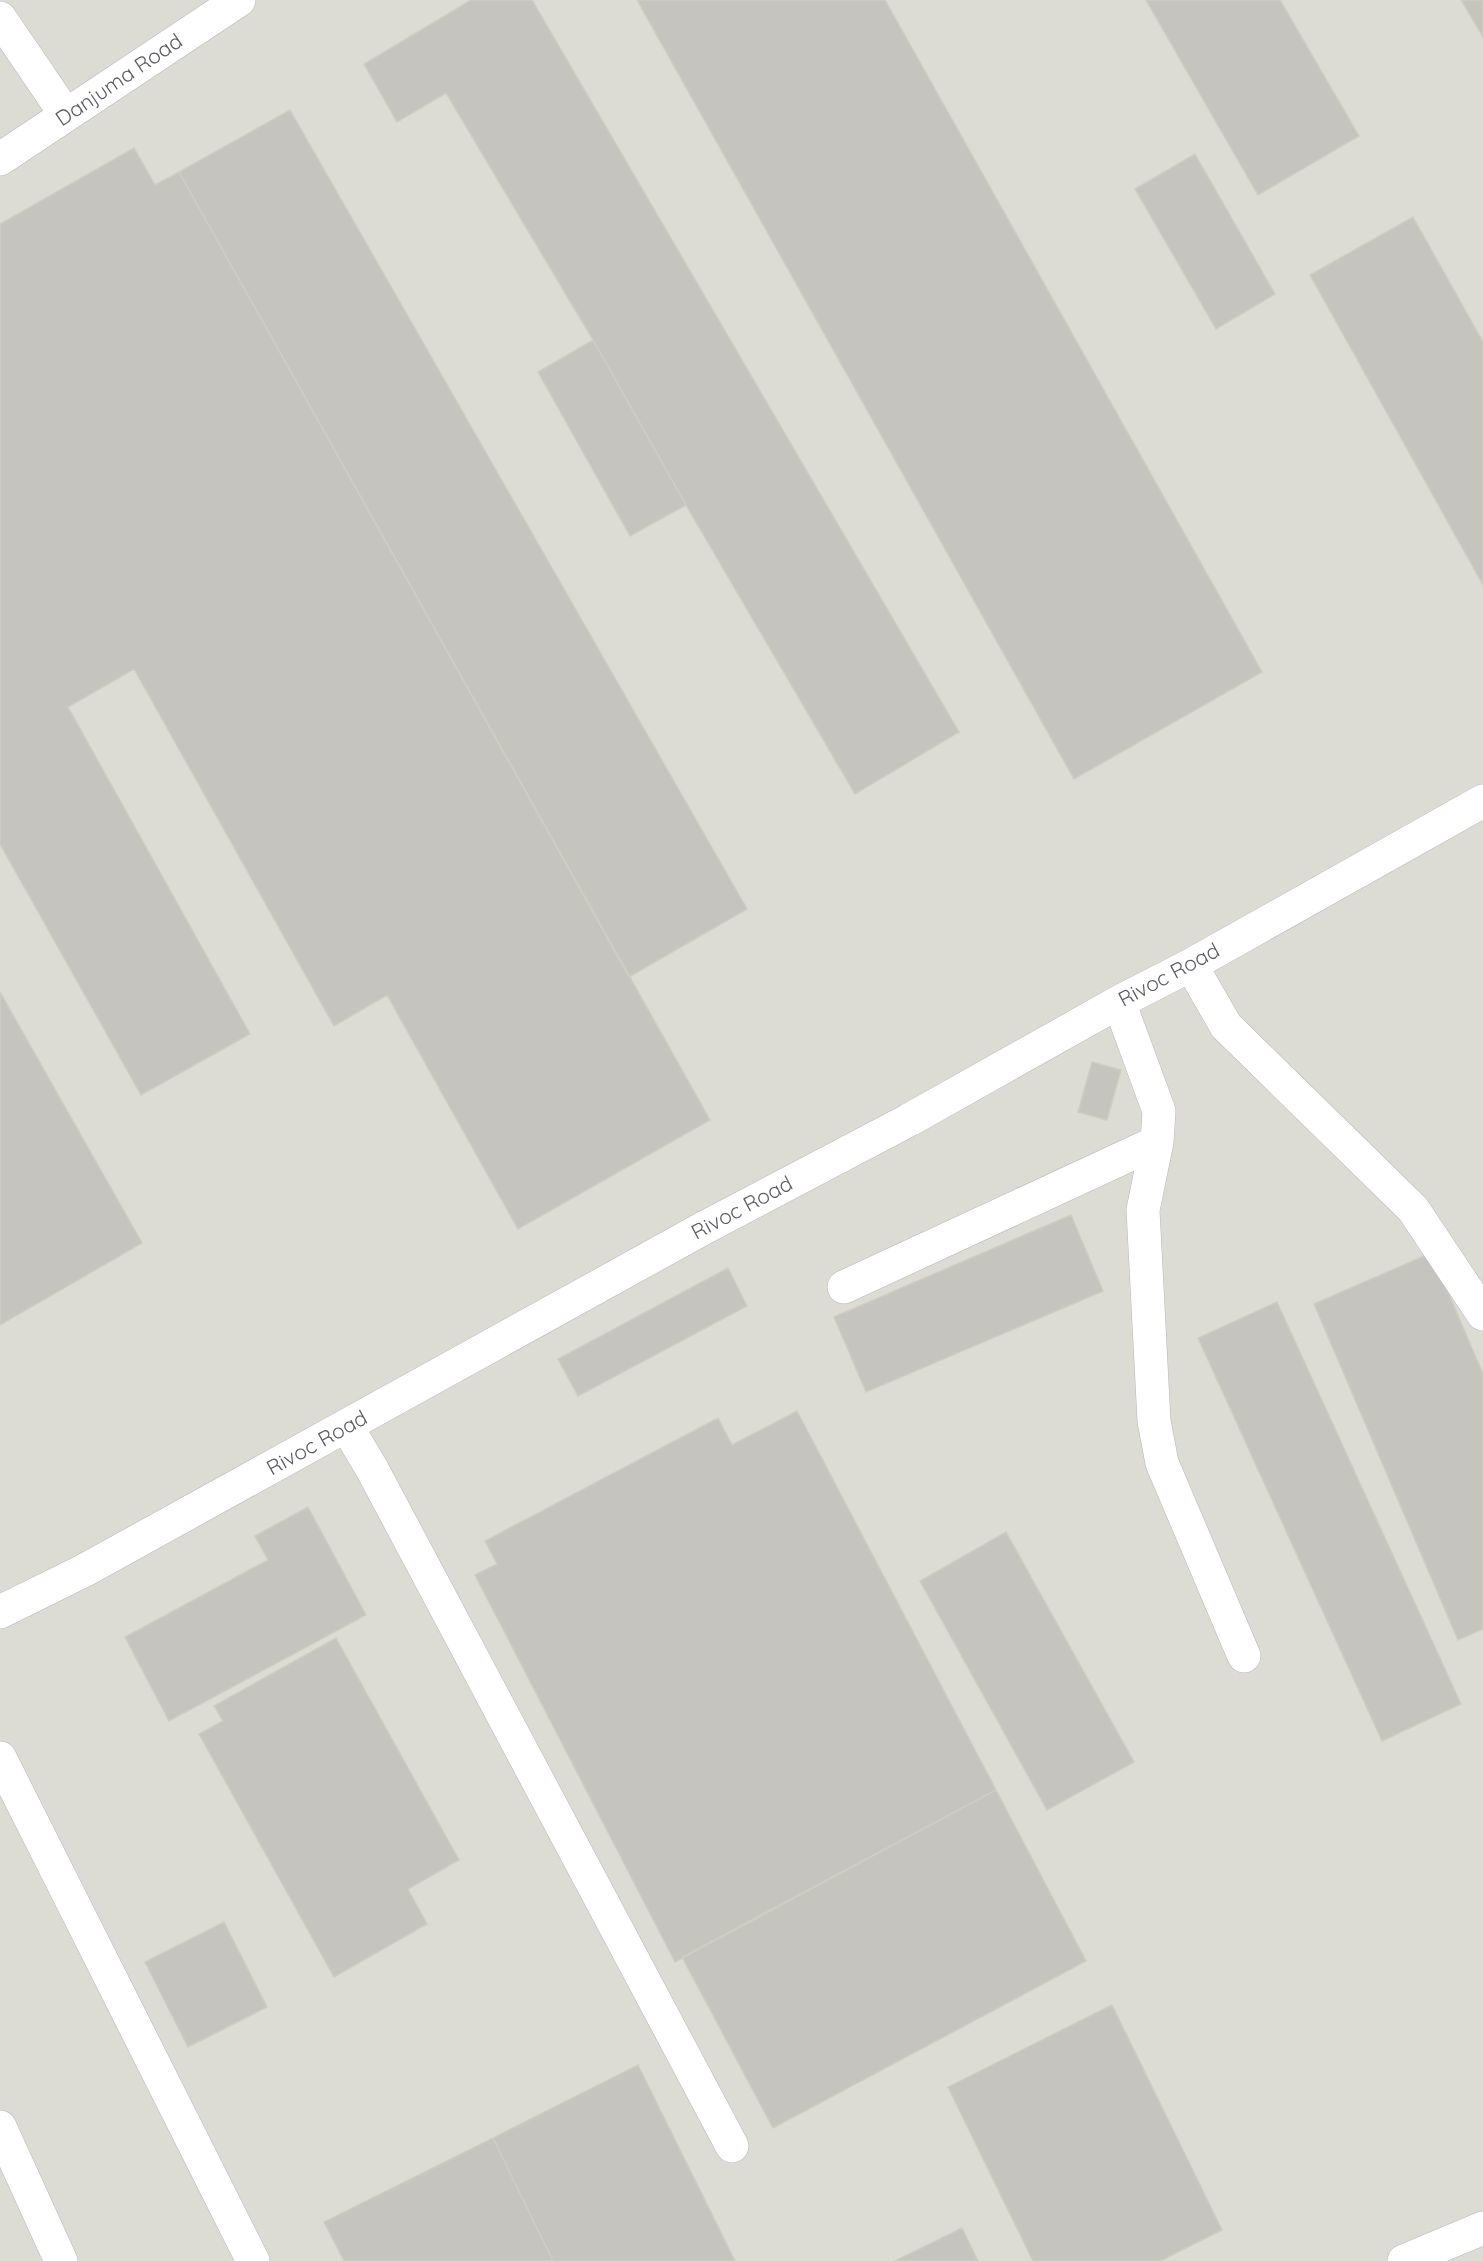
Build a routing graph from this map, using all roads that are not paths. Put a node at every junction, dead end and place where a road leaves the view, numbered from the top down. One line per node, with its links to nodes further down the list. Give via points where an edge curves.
1 (238, 0): 3 (street, Danjuma Road)
2 (0, 18): 3 (street)
3 (66, 115): 4 (street, Danjuma Road)
4 (0, 159)
5 (1483, 801): 6 (street, Rivoc Road)
6 (1191, 965): 7 (street, Rivoc Road); 10 (street, via 1226,1026 1413,1209)
7 (1119, 1002): 8 (street, via 1159,1111); 11 (street, Rivoc Road)
8 (1157, 1142): 9 (street); 13 (street, via 1143,1210 1154,1421 1162,1463)
9 (844, 1287)
10 (1483, 1314)
11 (346, 1427): 12 (street, Rivoc Road, via 85,1570); 16 (street, via 372,1469)
12 (0, 1612)
13 (1244, 1656)
14 (0, 1758): 19 (street)
15 (0, 2127): 18 (street)
16 (732, 2146)
17 (1483, 2228): 20 (street)
18 (61, 2261)
19 (253, 2261)
20 (1404, 2261)

